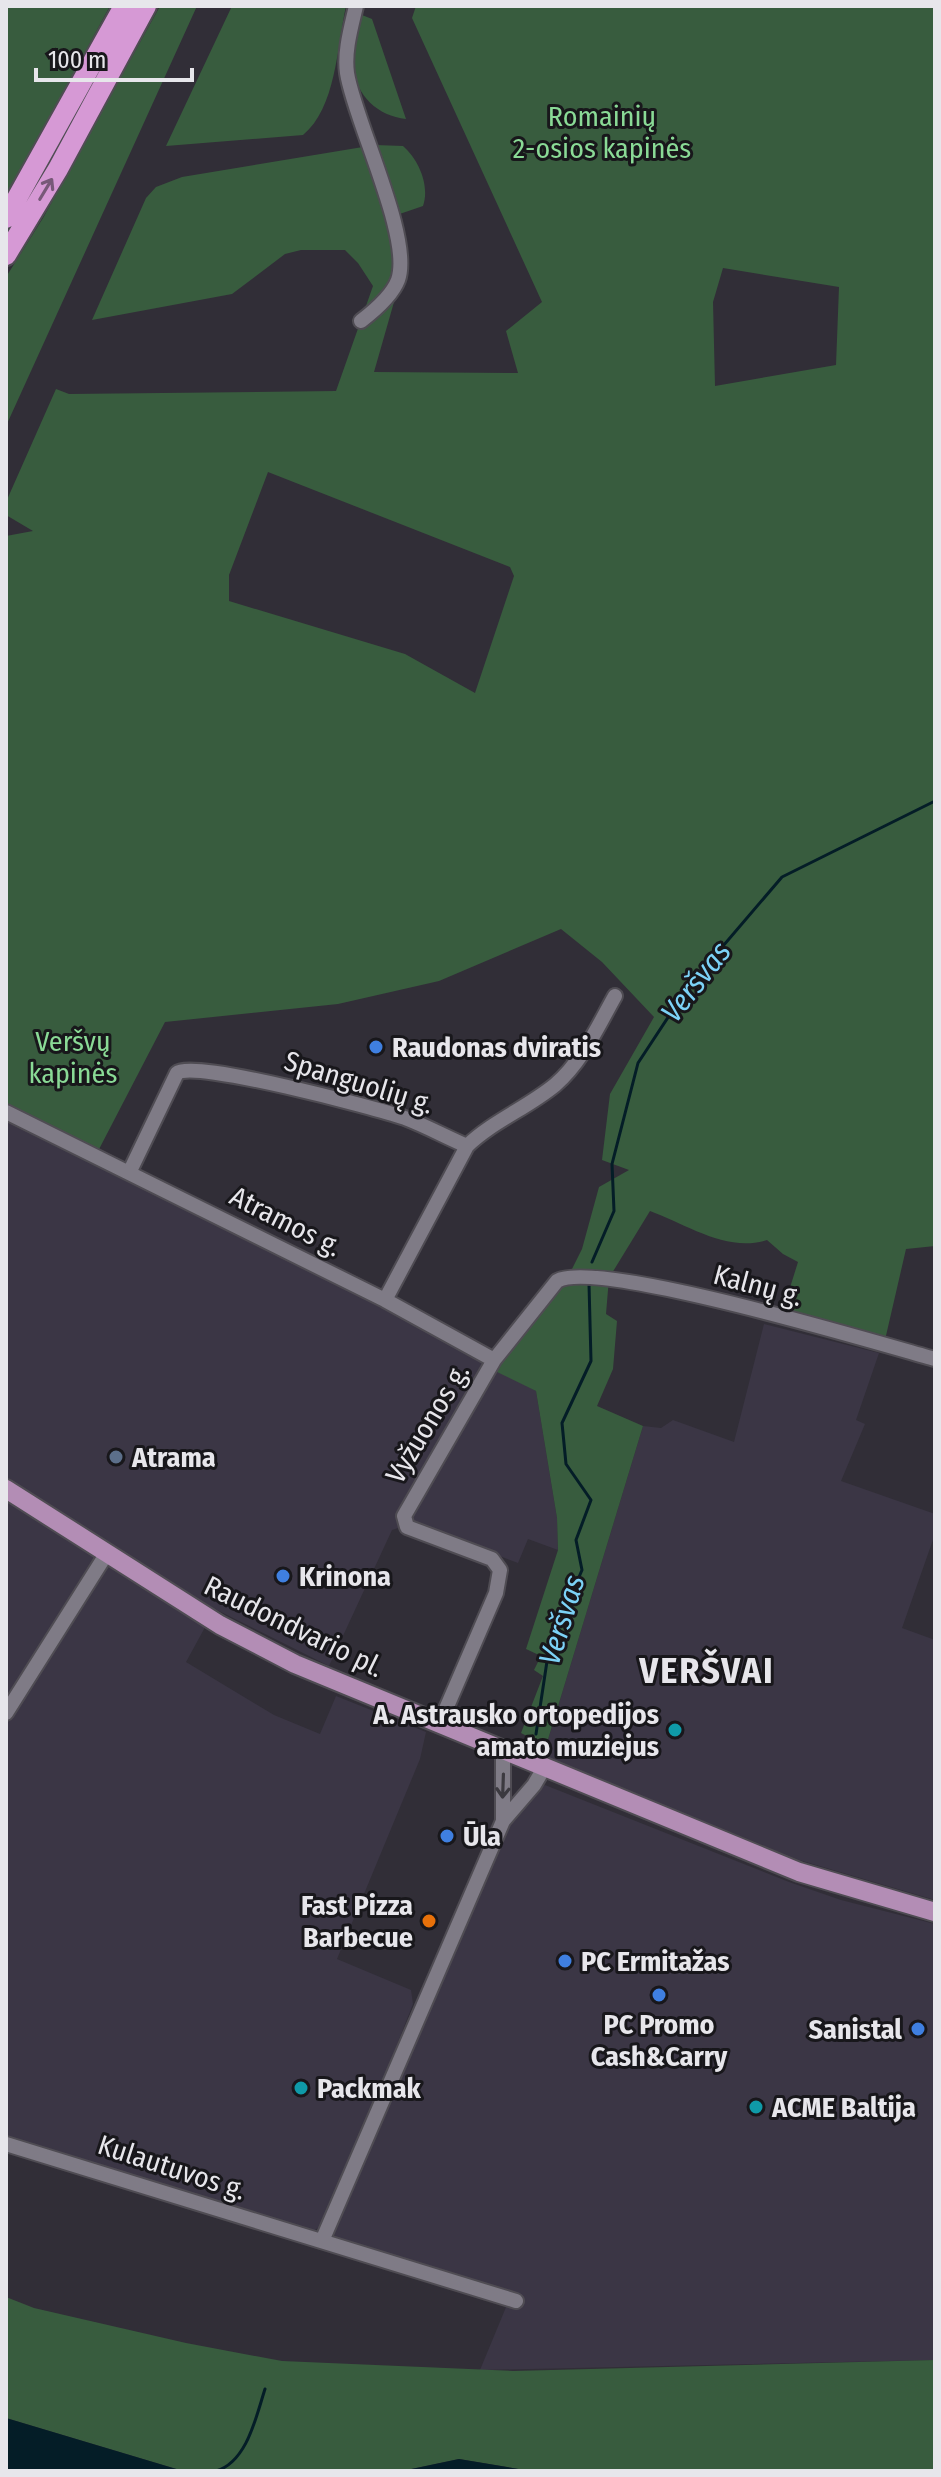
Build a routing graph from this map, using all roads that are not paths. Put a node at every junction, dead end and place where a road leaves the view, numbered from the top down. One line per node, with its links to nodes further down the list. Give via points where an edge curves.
1 (124, 6): 4 (highway)
2 (146, 6): 5 (highway, one-way to 2)
3 (356, 6): 6 (street, via 347,71 384,189 399,259 398,280)
4 (6, 218)
5 (6, 255)
6 (361, 321)
7 (615, 996): 9 (street, via 580,1057 555,1084)
8 (6, 1112): 10 (street, Atramos g.)
9 (467, 1146): 10 (street, Spanguolių g., via 404,1118 261,1080 188,1068 177,1073); 11 (street)
10 (130, 1171): 11 (street, Atramos g.)
11 (385, 1300): 13 (street, Atramos g.)
12 (935, 1359): 13 (street, Kalnų g., via 657,1286 564,1277 539,1299)
13 (494, 1360): 17 (street, Vyžuonos g., via 404,1516 407,1527 492,1559 500,1570 496,1593)
14 (6, 1489): 15 (main road, Raudondvario pl.)
15 (107, 1553): 16 (street); 17 (main road, Raudondvario pl., via 240,1637)
16 (6, 1713)
17 (439, 1725): 18 (main road, Raudondvario pl.)
18 (503, 1751): 19 (main road, Raudondvario pl.); 20 (street, one-way to 20)
19 (544, 1768): 20 (street); 21 (main road, Raudondvario pl., via 799,1872)
20 (503, 1821): 23 (street)
21 (935, 1912)
22 (6, 2144): 23 (street, Kulautuvos g.)
23 (322, 2241): 24 (street, Kulautuvos g.)
24 (516, 2301)

